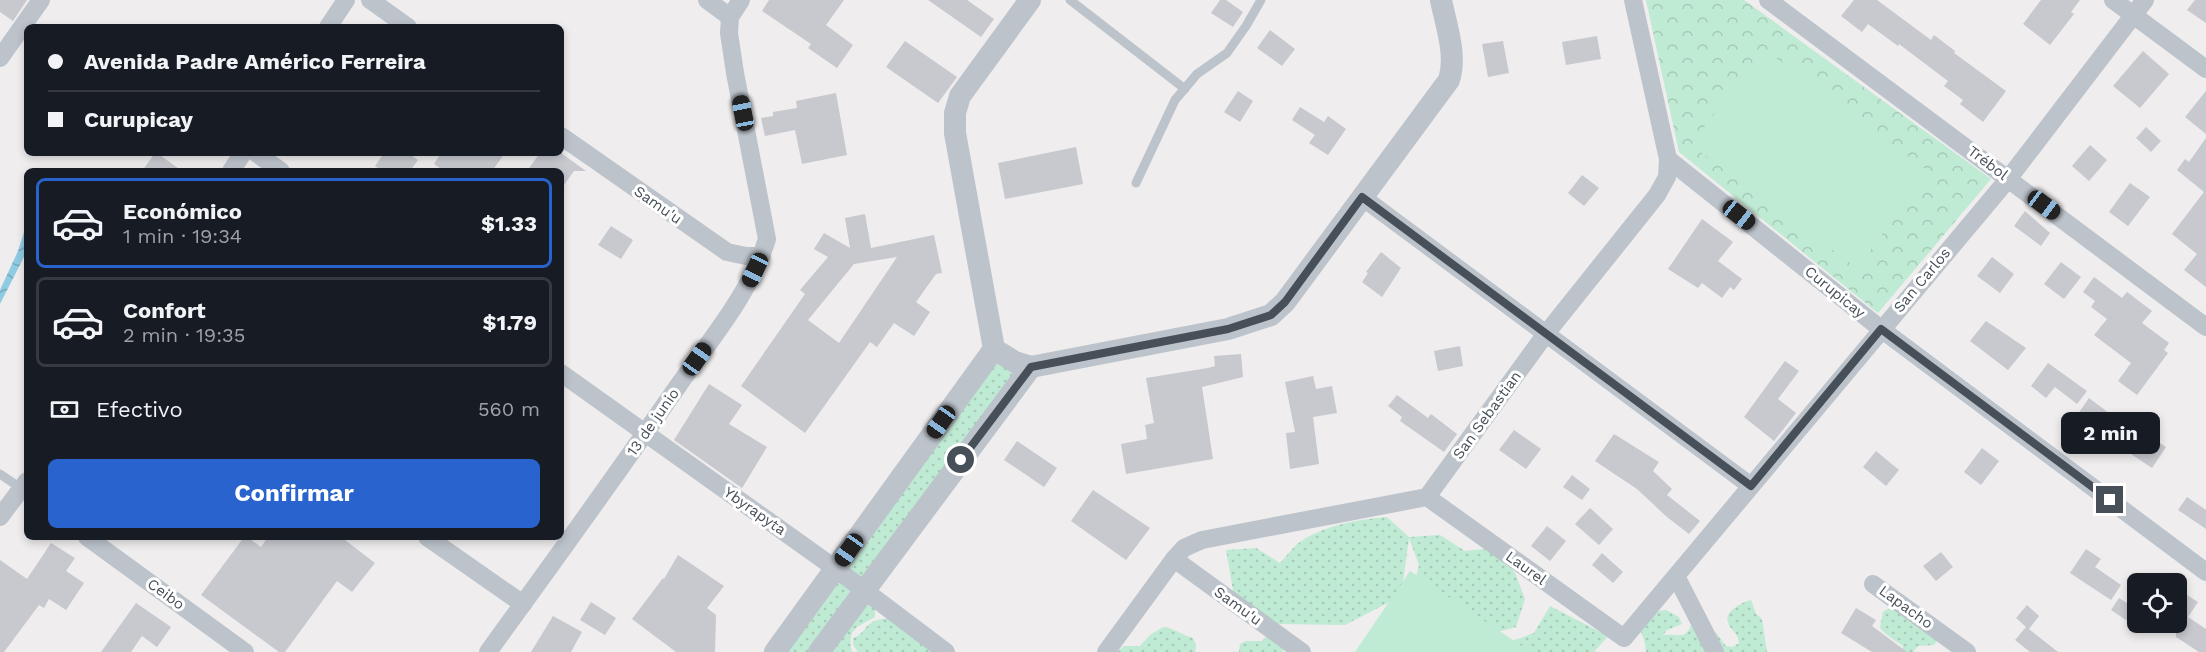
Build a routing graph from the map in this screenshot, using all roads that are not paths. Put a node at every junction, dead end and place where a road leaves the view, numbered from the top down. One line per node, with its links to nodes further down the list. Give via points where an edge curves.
1 (41, 0): 17 (street)
2 (346, 0): 18 (street)
3 (370, 0): 19 (street)
4 (707, 0): 15 (street)
5 (741, 0): 15 (street)
6 (1030, 0): 34 (street, via 960,96 955,113 955,133)
7 (1070, 0): 22 (lane)
8 (1261, 0): 22 (lane, via 1227,53 1197,74)
9 (1441, 0): 29 (street, via 1452,56 1449,80)
10 (1633, 0): 25 (street, San Sebastian)
11 (1768, 0): 27 (street, Trébol)
12 (2113, 0): 14 (street)
13 (2145, 0): 14 (street, San Carlos)
14 (2133, 15): 21 (street); 27 (street, San Carlos)
15 (730, 16): 30 (street, 13 de junio, via 735,73 767,239)
16 (24, 24): 20 (street)
17 (24, 24)
18 (330, 24)
19 (404, 24)
20 (0, 58)
21 (2206, 69)
22 (1185, 89): 28 (lane, via 1175,100)
23 (564, 138): 30 (street, Samu'u, via 727,252)
24 (260, 156): 26 (street)
25 (1668, 159): 32 (street, Curupicay); 33 (street, San Sebastian, via 1667,177 1657,195)
26 (277, 168)
27 (2008, 178): 31 (street, Trébol); 32 (street, San Carlos)
28 (1136, 183)
29 (1362, 197): 33 (street); 35 (street, via 1285,302 1271,315 1228,329)
30 (762, 256): 37 (street, 13 de junio, via 748,285)
31 (2206, 327)
32 (1881, 329): 39 (street, San Carlos); 48 (street, Curupicay)
33 (1545, 335): 39 (street); 42 (street, San Sebastian)
34 (994, 349): 35 (street); 47 (street)
35 (1031, 367): 51 (street)
36 (564, 375): 37 (street, Ybyrapyta)
37 (645, 434): 47 (street, Ybyrapyta); 52 (street, 13 de junio)
38 (0, 474): 40 (lane)
39 (1751, 486): 49 (street, San Carlos)
40 (24, 487)
41 (24, 489): 43 (street)
42 (1427, 497): 46 (street, via 1202,540 1184,548); 53 (street, Laurel)
43 (0, 517)
44 (91, 540): 54 (street, Ceibo)
45 (431, 540): 52 (street)
46 (1174, 559): 59 (street); 60 (street, Samu'u)
47 (836, 569): 51 (street, Ybyrapyta); 56 (street)
48 (2206, 572)
49 (1676, 576): 53 (street, San Carlos); 61 (street)
50 (1873, 584): 62 (street, Lapacho)
51 (864, 590): 57 (street); 58 (street, Ybyrapyta)
52 (523, 604): 55 (street, 13 de junio)
53 (1624, 638)
54 (245, 652)
55 (488, 652)
56 (775, 652)
57 (819, 652)
58 (946, 652)
59 (1106, 652)
60 (1302, 652)
61 (1715, 652)
62 (1967, 652)

